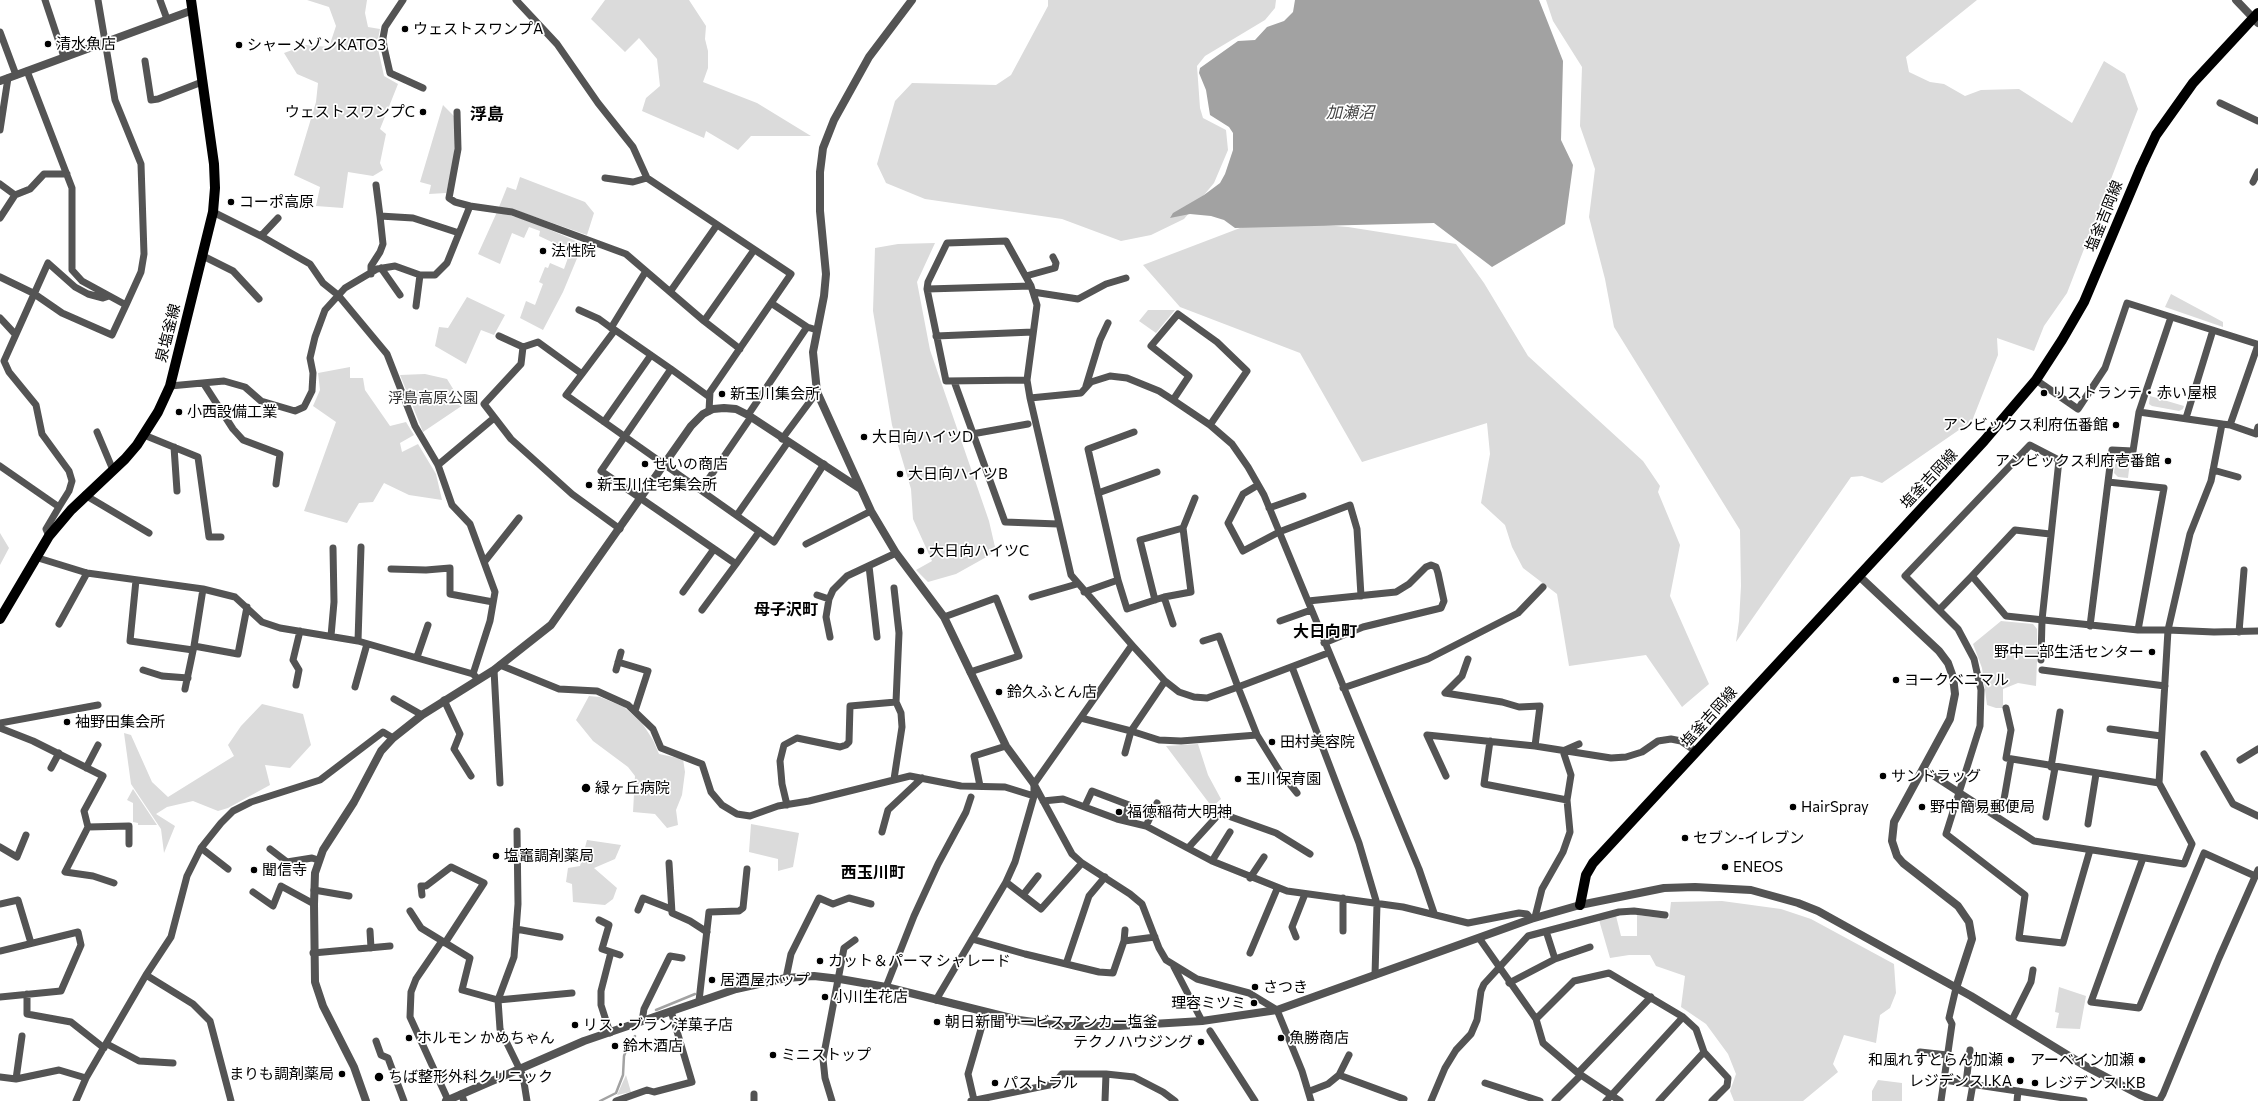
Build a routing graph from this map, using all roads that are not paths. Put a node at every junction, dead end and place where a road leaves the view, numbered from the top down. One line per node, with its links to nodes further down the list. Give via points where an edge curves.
1 (45, 0): 13 (street)
2 (98, 0): 12 (street)
3 (160, 0): 10 (street)
4 (403, 0): 18 (street, via 385,27 384,47 390,73)
5 (516, 0): 26 (street, via 557,44 632,147)
6 (912, 0): 67 (street, via 869,57 834,120 823,148 820,211 826,274)
7 (2236, 0): 9 (street)
8 (192, 5): 10 (street); 17 (main road, 泉塩釜線)
9 (2256, 18): 81 (main road, 塩釜吉岡線, via 2193,83 2156,135 2084,302)
10 (166, 19): 12 (street)
11 (0, 32): 16 (street)
12 (106, 42): 13 (street); 58 (street, via 115,100 141,164 144,254 140,272)
13 (64, 57): 15 (street)
14 (145, 61): 17 (street, via 151,100)
15 (27, 71): 16 (street); 24 (street)
16 (8, 78): 22 (street)
17 (202, 82): 32 (main road, 泉塩釜線, via 214,164)
18 (423, 88)
19 (2220, 104): 21 (street)
20 (457, 112): 31 (street, via 458,149 449,198)
21 (2258, 121)
22 (0, 130)
23 (2258, 172): 27 (street)
24 (67, 174): 30 (street, via 44,174 30,189); 55 (street, via 72,188 72,270 82,282)
25 (605, 178): 26 (street, via 634,182)
26 (647, 178): 36 (street)
27 (2253, 182)
28 (0, 184): 30 (street)
29 (376, 185): 33 (street)
30 (15, 195): 34 (street)
31 (470, 206): 37 (street); 43 (street, via 512,212 604,245 626,254)
32 (213, 212): 38 (street); 40 (main road, 泉塩釜線)
33 (380, 216): 37 (street, via 413,218); 44 (street, via 383,244 371,266)
34 (0, 218)
35 (278, 218): 38 (street)
36 (717, 225): 39 (street); 51 (street)
37 (459, 233): 45 (street, via 447,263 435,275)
38 (261, 236): 53 (street, via 310,264 323,283)
39 (754, 250): 57 (street, via 791,274); 63 (street)
40 (203, 256): 56 (street, via 233,271); 84 (main road, 泉塩釜線)
41 (1052, 258): 46 (street, via 1056,263 1055,268)
42 (381, 268): 44 (street); 45 (street, via 395,266); 54 (street)
43 (646, 271): 51 (street); 66 (street)
44 (371, 274): 53 (street, via 345,288)
45 (420, 275): 59 (street)
46 (1026, 276): 49 (street); 50 (street, via 1006,241 946,243 928,282)
47 (0, 277): 52 (street)
48 (1126, 278): 49 (street, via 1106,284 1078,299)
49 (1032, 289): 50 (street); 69 (street, via 1037,305)
50 (927, 290): 72 (street)
51 (670, 292): 63 (street)
52 (34, 293): 55 (street, via 48,263 75,287 103,298); 58 (street, via 62,313 112,335); 70 (street)
53 (338, 295): 83 (street, via 325,310 315,337 310,358 313,373 312,391 304,407 295,411 261,401 245,387 224,381); 109 (street, via 387,354 415,426)
54 (400, 295)
55 (109, 296): 58 (street)
56 (259, 299)
57 (771, 303): 65 (street); 75 (street)
58 (126, 305)
59 (416, 306)
60 (579, 310): 66 (street)
61 (2171, 317): 68 (street); 81 (street, via 2127,302 2105,368 2078,410); 91 (street)
62 (0, 318): 70 (street)
63 (704, 321): 75 (street)
64 (1108, 323): 85 (street)
65 (807, 327): 67 (street); 92 (street)
66 (613, 329): 76 (street); 79 (street)
67 (817, 330): 86 (street, via 813,352)
68 (2213, 330): 73 (street); 94 (street)
69 (1033, 332): 72 (street); 80 (street)
70 (15, 334): 77 (street)
71 (498, 336): 74 (street)
72 (936, 336): 82 (street, via 946,381)
73 (2257, 344): 99 (street)
74 (523, 347): 79 (street, via 538,342); 93 (street, via 521,364 484,404)
75 (740, 349): 87 (street)
76 (651, 355): 78 (street); 95 (street)
77 (2, 361): 127 (street, via 36,405 42,434 69,471 72,481 69,492)
78 (671, 368): 87 (street); 105 (street)
79 (582, 374): 95 (street, via 566,395)
80 (1027, 380): 82 (street); 88 (street)
81 (2036, 380): 153 (main road, 塩釜吉岡線, via 1984,441)
82 (954, 381): 103 (street)
83 (204, 384): 84 (street); 117 (street, via 232,429 243,440 280,454)
84 (170, 386): 104 (main road, 泉塩釜線)
85 (1086, 386): 88 (street, via 1081,393); 89 (street, via 1110,376 1127,378 1159,391)
86 (817, 392): 106 (street); 119 (street)
87 (708, 396): 90 (street)
88 (1030, 398): 132 (street)
89 (1173, 400): 98 (street); 98 (street, via 1189,376 1152,346 1178,314 1217,342 1247,371)
90 (709, 411): 92 (street, via 724,408); 110 (street, via 691,426)
91 (2139, 412): 94 (street); 116 (street, via 2133,451 2112,450)
92 (750, 416): 106 (street); 120 (street)
93 (494, 418): 109 (street); 134 (street, via 511,440 572,494)
94 (2186, 418): 97 (street)
95 (604, 422): 105 (street)
96 (1028, 424): 103 (street)
97 (2222, 424): 99 (street); 113 (street)
98 (1210, 425): 118 (street, via 1232,444)
99 (2230, 426): 100 (street, via 2256,434)
100 (2258, 427)
101 (97, 432): 112 (street)
102 (1134, 432): 122 (street, via 1088,449)
103 (972, 434): 132 (street, via 1005,522)
104 (144, 435): 107 (street); 112 (main road, 泉塩釜線)
105 (624, 437): 110 (street); 125 (street, via 602,471)
106 (785, 441): 108 (street); 130 (street)
107 (174, 447): 121 (street); 140 (street, via 198,457 209,538)
108 (824, 464): 119 (street); 135 (street, via 774,542)
109 (438, 465): 147 (street, via 452,505 470,524)
110 (665, 465): 120 (street); 125 (street)
111 (0, 466): 127 (street)
112 (113, 470): 123 (main road, 泉塩釜線)
113 (2213, 470): 115 (street); 184 (street, via 2190,534)
114 (1157, 472): 122 (street)
115 (2238, 477)
116 (2108, 482): 182 (street); 183 (street, via 2164,488)
117 (276, 484)
118 (1258, 485): 128 (street); 136 (street, via 1243,494 1228,523 1243,551)
119 (859, 488): 129 (street)
120 (701, 490): 130 (street)
121 (177, 491)
122 (1098, 493): 156 (street)
123 (85, 495): 137 (street); 139 (main road, 泉塩釜線)
124 (1303, 496): 128 (street)
125 (642, 498): 134 (street); 144 (street)
126 (1195, 498): 133 (street)
127 (59, 507): 139 (street, via 46,529)
128 (1269, 508): 136 (street)
129 (871, 511): 141 (street); 145 (street)
130 (737, 515): 135 (street)
131 (519, 518): 147 (street)
132 (1058, 524): 157 (street, via 1071,575)
133 (1183, 528): 166 (street, via 1191,592); 168 (street, via 1140,540)
134 (620, 529): 204 (street, via 551,625)
135 (759, 532): 148 (street)
136 (1279, 532): 164 (street, via 1350,505 1357,529); 169 (street)
137 (149, 533)
138 (2050, 534): 154 (street, via 2015,530); 172 (street, via 2059,460 2030,444 1905,576); 177 (street)
139 (49, 536): 146 (main road, 泉塩釜線)
140 (221, 537)
141 (806, 544)
142 (361, 547): 191 (street)
143 (333, 548): 188 (street, via 334,602)
144 (714, 548): 148 (street); 161 (street)
145 (896, 553): 149 (street); 175 (street)
146 (35, 558): 152 (street); 176 (main road, 泉塩釜線)
147 (485, 561): 170 (street, via 495,592)
148 (736, 564): 173 (street)
149 (869, 566): 167 (street, via 847,576 833,590); 190 (street)
150 (391, 569): 170 (street, via 450,568 450,594)
151 (2244, 570): 187 (street)
152 (87, 573): 155 (street); 179 (street)
153 (1859, 576): 241 (main road, 塩釜吉岡線); 250 (street, via 1939,651 1953,677 1955,694 1950,719)
154 (1972, 576): 172 (street); 177 (street, via 2006,616)
155 (136, 580): 159 (street); 196 (street, via 130,641)
156 (1118, 580): 162 (street); 168 (street, via 1127,609)
157 (1077, 584): 162 (street); 165 (street)
158 (1543, 587): 216 (street, via 1518,613 1428,660)
159 (203, 588): 171 (street, via 235,597); 196 (street)
160 (894, 588): 220 (street, via 899,633)
161 (683, 592)
162 (1084, 592): 195 (street)
163 (817, 595): 167 (street)
164 (1360, 596): 169 (street); 193 (street, via 1396,592 1431,565 1436,567 1444,601 1441,608 1363,627)
165 (1032, 597)
166 (1164, 597): 168 (street); 180 (street)
167 (829, 599): 189 (street, via 826,617)
168 (1155, 600)
169 (1308, 601): 174 (street)
170 (493, 602): 209 (street)
171 (247, 608): 185 (street, via 262,622); 196 (street, via 238,654)
172 (1940, 609): 261 (street, via 1968,645 1981,690 1980,726)
173 (702, 610)
174 (1311, 610): 178 (street); 193 (street)
175 (944, 618): 208 (street); 208 (street, via 996,598 1019,656)
176 (0, 619)
177 (2042, 620): 182 (street); 201 (street)
178 (1280, 621)
179 (58, 624)
180 (1173, 624)
181 (428, 625): 199 (street)
182 (2090, 626): 183 (street)
183 (2138, 630): 184 (street)
184 (2168, 630): 187 (street); 213 (street)
185 (300, 631): 188 (street); 212 (street, via 293,660 300,670)
186 (2258, 631): 187 (street)
187 (2239, 632)
188 (331, 636): 191 (street)
189 (830, 637)
190 (877, 637)
191 (358, 641): 194 (street)
192 (1203, 641): 215 (street, via 1219,636)
193 (1324, 643): 198 (street)
194 (367, 644): 199 (street); 214 (street)
195 (1132, 645): 211 (street); 226 (street)
196 (193, 648): 210 (street)
197 (621, 652): 202 (street)
198 (1328, 653): 203 (street); 216 (street)
199 (417, 657): 209 (street)
200 (1468, 659): 238 (street, via 1462,676 1445,693 1519,707 1540,706)
201 (2041, 660)
202 (618, 662): 206 (street); 223 (street, via 648,671)
203 (1292, 667): 215 (street); 314 (street, via 1359,843)
204 (497, 668): 209 (street); 223 (street, via 559,689 598,691); 256 (street)
205 (143, 670): 210 (street, via 162,676)
206 (616, 670)
207 (2042, 670): 213 (street)
208 (970, 672): 237 (street)
209 (475, 676): 219 (street)
210 (188, 678): 217 (street)
211 (1164, 682): 215 (street, via 1179,692 1207,698); 230 (street)
212 (296, 685)
213 (2164, 686): 232 (street)
214 (355, 687)
215 (1238, 687): 231 (street)
216 (1344, 688): 319 (street, via 1419,869)
217 (185, 689)
218 (394, 699): 225 (street)
219 (444, 700): 225 (street); 252 (street, via 460,734 454,749)
220 (896, 702): 255 (street, via 901,713 902,727); 267 (street, via 850,706 850,742 846,745 840,747 797,738 784,745 780,761)
221 (98, 705): 227 (street)
222 (2006, 708): 245 (street, via 2011,730 2006,758)
223 (635, 711): 267 (street, via 653,729 661,748 702,764 711,792 722,805 737,814 750,816)
224 (2060, 712): 247 (street)
225 (422, 715): 233 (street)
226 (1081, 718): 230 (street); 258 (street)
227 (0, 723)
228 (0, 728): 242 (street)
229 (2110, 729): 232 (street)
230 (1130, 731): 231 (street, via 1159,740 1181,741); 243 (street)
231 (1257, 735): 260 (street, via 1280,772)
232 (2161, 736): 257 (street)
233 (393, 738): 282 (street, via 383,732 320,780 251,802 233,811); 291 (street, via 381,751 354,802)
234 (1490, 741): 238 (street); 253 (street, via 1427,736); 264 (street, via 1484,784)
235 (1579, 744): 240 (street)
236 (98, 745): 249 (street)
237 (1006, 746): 258 (street); 259 (street, via 974,756)
238 (1536, 746): 240 (street)
239 (2258, 749): 246 (street)
240 (1563, 751): 241 (street, via 1611,758 1626,757 1642,752 1658,741 1671,739 1681,741); 264 (street, via 1571,775)
241 (1697, 752): 315 (main road, 塩釜吉岡線, via 1593,863 1586,874)
242 (59, 753): 248 (street); 249 (street)
243 (1125, 753)
244 (2204, 754): 270 (street, via 2233,804)
245 (2011, 759): 247 (street); 268 (street)
246 (2240, 760)
247 (2053, 767): 251 (street); 271 (street)
248 (51, 768)
249 (86, 768): 275 (street, via 103,776 84,811)
250 (1923, 769): 261 (street); 358 (street, via 1894,822 1892,841 1897,856 1903,863 1958,906 1969,922 1972,940)
251 (2096, 774): 257 (street); 273 (street)
252 (471, 776)
253 (1446, 776)
254 (922, 778): 255 (street, via 910,776); 259 (street, via 961,786); 277 (street, via 888,810)
255 (894, 779): 267 (street, via 809,801)
256 (500, 783)
257 (2159, 783): 290 (street, via 2192,844 2184,864)
258 (1034, 784): 263 (street); 265 (street)
259 (980, 786): 263 (street, via 1005,787)
260 (1297, 793)
261 (1960, 793): 285 (street, via 2034,841); 285 (street, via 1946,834 2025,895 2019,938 2063,943)
262 (971, 796): 357 (street, via 966,812 914,916)
263 (1034, 796): 301 (street, via 1015,862)
264 (1567, 800): 321 (street, via 1570,832 1563,852 1542,889)
265 (1043, 801): 269 (street, via 1063,799); 294 (street, via 1072,854)
266 (1157, 803): 274 (street)
267 (787, 804)
268 (2003, 805)
269 (1085, 806): 272 (street); 272 (street, via 1092,791 1129,805)
270 (2258, 816)
271 (2046, 817)
272 (1124, 820): 274 (street)
273 (2088, 824)
274 (1146, 826): 283 (street)
275 (88, 827): 280 (street, via 129,826); 302 (street, via 65,872 93,876)
276 (517, 831): 287 (street)
277 (882, 832)
278 (1230, 832): 292 (street)
279 (26, 835): 281 (street, via 17,857)
280 (129, 844)
281 (0, 847)
282 (201, 848): 295 (street); 352 (street, via 187,876 171,937)
283 (1188, 848): 286 (street, via 1220,814 1276,833); 292 (street)
284 (270, 849): 291 (street, via 287,862 312,858)
285 (2090, 850): 290 (street)
286 (1310, 854)
287 (518, 856): 289 (street); 323 (street)
288 (1264, 857): 300 (street)
289 (570, 858)
290 (2143, 858): 297 (street, via 2091,1002 2139,1008 2204,853)
291 (318, 860): 304 (street)
292 (1212, 861): 300 (street)
293 (669, 863): 316 (street)
294 (1082, 863): 299 (street); 308 (street, via 1041,909)
295 (228, 869)
296 (747, 869): 328 (street, via 743,908 739,911 709,912)
297 (2256, 873): 424 (street, via 2218,958 2163,1094)
298 (1038, 876): 308 (street)
299 (1105, 877): 330 (street, via 1142,904); 348 (street, via 1089,896)
300 (1250, 878): 303 (street)
301 (1006, 882): 308 (street); 333 (street)
302 (114, 883)
303 (1277, 889): 307 (street); 343 (street)
304 (314, 890): 309 (street); 312 (street)
305 (253, 892): 312 (street, via 273,906 281,886)
306 (422, 894): 336 (street, via 421,884 426,886 451,867 484,883)
307 (1304, 894): 310 (street); 331 (street, via 1292,927)
308 (1022, 895)
309 (349, 896)
310 (1343, 898): 314 (street); 326 (street)
311 (0, 904): 337 (street, via 18,900)
312 (314, 904): 344 (street)
313 (871, 904): 354 (street, via 848,898 834,904 819,898 791,954)
314 (1377, 904): 319 (street); 353 (street)
315 (1580, 905): 321 (street); 358 (street, via 1664,888 1751,890 1818,911)
316 (671, 909): 317 (street, via 643,898); 328 (street, via 672,913)
317 (638, 910)
318 (410, 911): 336 (street, via 421,928)
319 (1434, 914): 321 (street, via 1468,923 1520,913)
320 (1665, 915): 327 (street, via 1619,912)
321 (1533, 918): 332 (street)
322 (599, 920): 342 (street, via 609,925 602,949)
323 (516, 929): 329 (street); 363 (street, via 512,967)
324 (1125, 930): 335 (street)
325 (370, 931): 340 (street)
326 (1343, 931)
327 (1546, 931): 347 (street); 350 (street, via 1528,936)
328 (707, 932): 365 (street)
329 (560, 937)
330 (1155, 937): 335 (street); 349 (street, via 1166,960)
331 (1296, 938)
332 (1479, 938): 350 (street); 353 (street)
333 (972, 939): 348 (street); 364 (street)
334 (855, 940): 355 (street, via 844,948)
335 (1124, 941): 348 (street, via 1113,973)
336 (444, 942): 363 (street, via 470,958 462,990); 400 (street, via 416,979 411,992 410,1017)
337 (31, 943): 341 (street); 360 (street, via 78,932 81,945 61,991)
338 (390, 946): 340 (street)
339 (1590, 947): 347 (street)
340 (371, 948): 344 (street)
341 (0, 951)
342 (611, 952): 345 (street); 375 (street, via 601,991 601,1005)
343 (1250, 952)
344 (313, 953): 404 (street, via 315,982 323,1006 354,1067)
345 (620, 955)
346 (682, 958): 372 (street, via 670,956 644,1009)
347 (1555, 959): 356 (street)
348 (1066, 964)
349 (1173, 965): 366 (street, via 1197,979 1249,993); 373 (street)
350 (1498, 967): 356 (street); 413 (street, via 1481,991 1477,1020 1471,1034 1456,1050)
351 (2033, 970): 371 (street, via 2031,982)
352 (146, 975): 378 (street); 403 (street, via 193,1004 210,1021)
353 (1375, 975): 366 (street)
354 (786, 978): 355 (street, via 814,976); 365 (street, via 736,989)
355 (840, 979): 357 (street); 408 (street, via 823,1059 825,1078)
356 (1508, 983): 370 (street)
357 (886, 987): 364 (street)
358 (1956, 988): 371 (street); 383 (street)
359 (572, 993): 363 (street)
360 (27, 994): 361 (street); 378 (street, via 27,1014 71,1022)
361 (0, 997)
362 (1651, 997): 369 (street); 370 (street, via 1609,973 1574,981); 387 (street)
363 (498, 1000): 385 (street, via 500,1029)
364 (936, 1000): 368 (street)
365 (699, 1001): 367 (street)
366 (1277, 1010): 373 (street); 395 (street)
367 (671, 1011): 372 (street); 407 (street, via 692,1082 654,1092 648,1090)
368 (986, 1012): 373 (street, via 1063,1026 1119,1026); 401 (street, via 968,1074)
369 (1683, 1017): 380 (street, via 1696,1029); 397 (street)
370 (1536, 1019): 387 (street, via 1543,1043)
371 (2012, 1020): 424 (street, via 2086,1067)
372 (642, 1021): 375 (street)
373 (1202, 1021)
374 (1210, 1031): 411 (street)
375 (610, 1033): 385 (street)
376 (22, 1036): 391 (street)
377 (376, 1041): 405 (street, via 381,1054 388,1058)
378 (105, 1046): 384 (street, via 139,1061); 390 (street)
379 (1970, 1050): 394 (street)
380 (1704, 1052): 418 (street); 419 (street, via 1728,1078 1727,1086)
381 (1920, 1052): 383 (street)
382 (1349, 1055): 388 (street)
383 (1947, 1055): 392 (street)
384 (173, 1062)
385 (520, 1068): 398 (street); 406 (street)
386 (1106, 1074): 401 (street, via 1062,1074 1054,1084); 409 (street); 410 (street, via 1134,1077 1163,1092)
387 (1580, 1074): 397 (street); 415 (street)
388 (1339, 1075): 395 (street, via 1328,1084); 399 (street)
389 (0, 1077): 391 (street)
390 (86, 1078): 391 (street, via 59,1070); 402 (street)
391 (16, 1079)
392 (1944, 1080): 394 (street); 420 (street)
393 (1485, 1082): 414 (street)
394 (1969, 1084): 396 (street); 421 (street)
395 (1310, 1091): 412 (street)
396 (2018, 1091): 422 (street); 423 (street)
397 (1612, 1094): 416 (street); 417 (street)
398 (463, 1098): 400 (street)
399 (1404, 1099)
400 (447, 1100)
401 (972, 1100)
402 (76, 1101)
403 (231, 1101)
404 (366, 1101)
405 (404, 1101)
406 (527, 1101)
407 (616, 1101)
408 (832, 1101)
409 (1105, 1101)
410 (1174, 1101)
411 (1255, 1101)
412 (1311, 1101)
413 (1431, 1101)
414 (1540, 1101)
415 (1555, 1101)
416 (1606, 1101)
417 (1620, 1101)
418 (1658, 1101)
419 (1712, 1101)
420 (1941, 1101)
421 (1970, 1101)
422 (2017, 1101)
423 (2084, 1101)
424 (2157, 1101)

